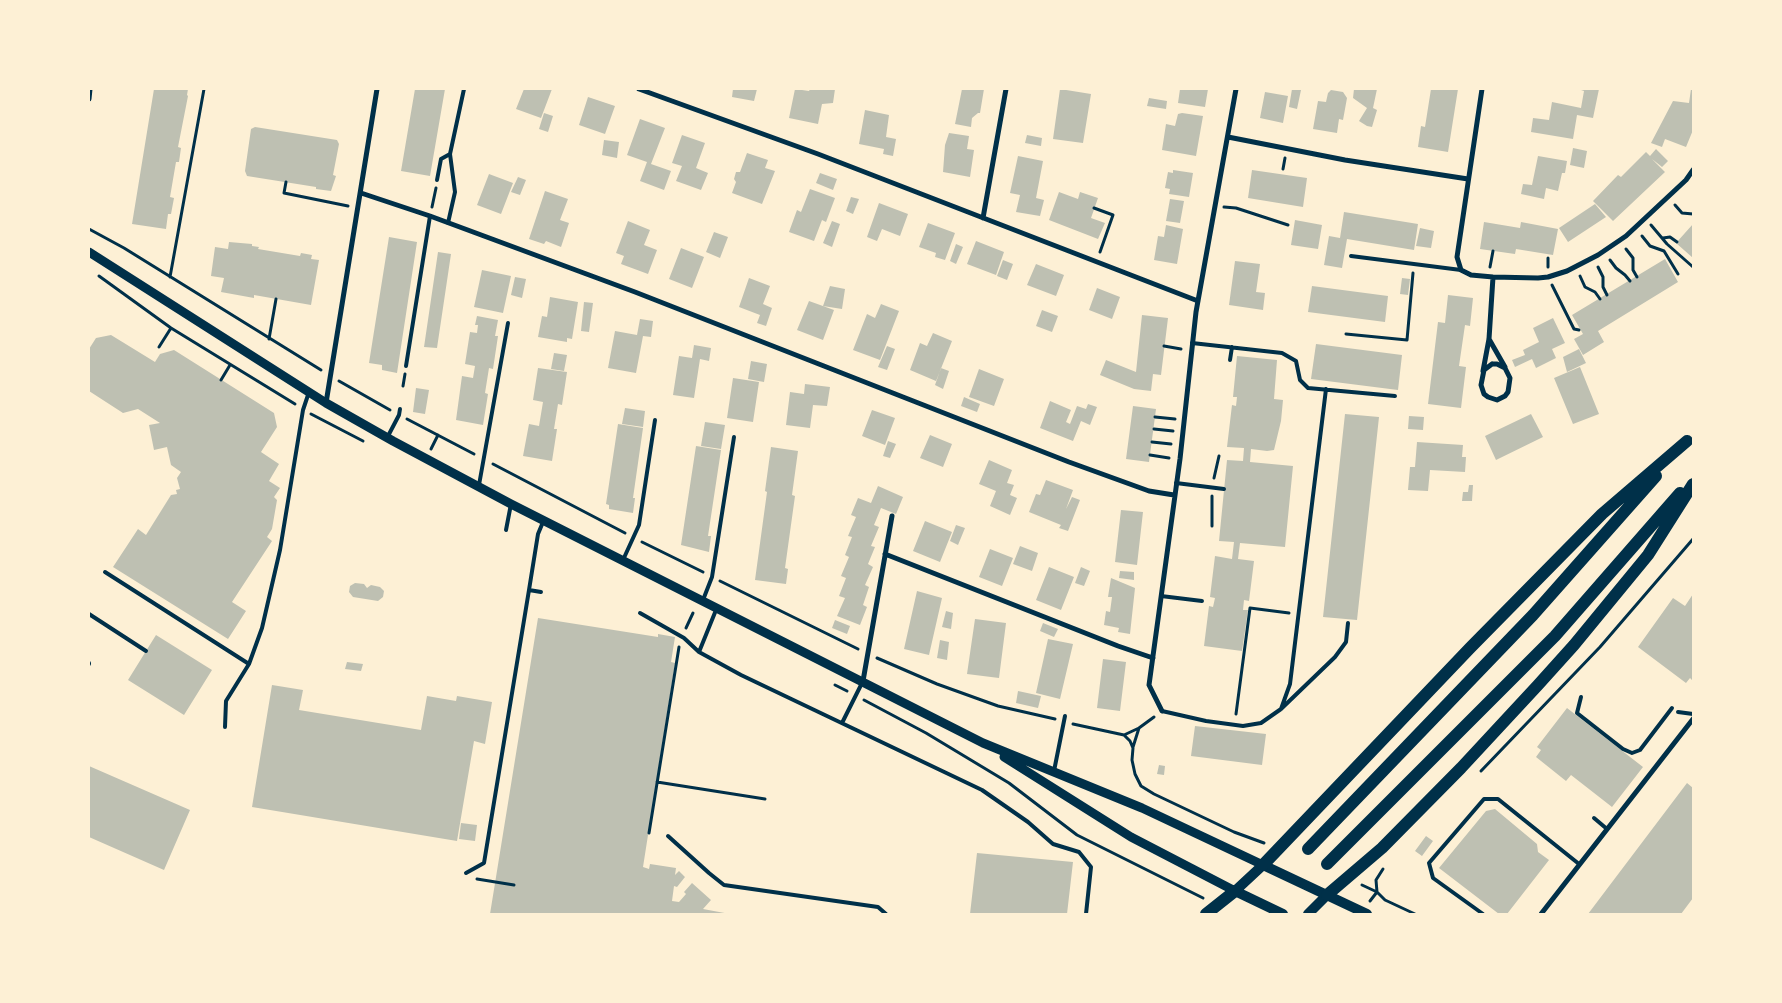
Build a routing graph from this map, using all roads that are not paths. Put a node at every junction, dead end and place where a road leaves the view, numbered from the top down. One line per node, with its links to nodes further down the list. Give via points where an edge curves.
1 (90, 89): 8 (street)
2 (377, 89): 14 (street)
3 (464, 89): 10 (lane)
4 (639, 89): 16 (street)
5 (1006, 89): 16 (street)
6 (1236, 89): 9 (street)
7 (1482, 89): 12 (street)
8 (89, 99)
9 (1228, 137): 12 (street); 22 (street)
10 (450, 154): 13 (lane, via 441,159); 17 (lane, via 455,192)
11 (1693, 170): 21 (street, via 1635,228 1605,251 1576,267 1548,277)
12 (1468, 179): 20 (street, via 1457,257)
13 (437, 180)
14 (361, 193): 15 (street); 34 (street)
15 (430, 216): 17 (street); 28 (lane)
16 (983, 218): 22 (street)
17 (448, 223): 45 (street, via 699,316 1069,462 1149,491)
18 (89, 252): 32 (street)
19 (1351, 256): 20 (lane)
20 (1461, 270): 21 (street, via 1471,275)
21 (1493, 277): 24 (street)
22 (1198, 301): 25 (street)
23 (508, 323): 43 (lane)
24 (1489, 339): 29 (street); 30 (street)
25 (1192, 343): 26 (lane); 41 (street)
26 (1232, 347): 27 (lane); 31 (lane, via 1282,353 1296,361 1300,380 1308,388)
27 (1230, 360)
28 (406, 366)
29 (1505, 368): 30 (street, via 1492,364); 30 (street, via 1510,387 1502,398 1492,399 1484,394)
30 (1482, 374)
31 (1326, 389): 33 (lane); 69 (lane, via 1300,614 1290,684)
32 (309, 392): 34 (street); 65 (lane, via 280,550 262,628)
33 (1395, 396)
34 (326, 403): 39 (street)
35 (400, 409): 39 (lane)
36 (655, 420): 51 (lane, via 639,525)
37 (734, 437): 56 (lane, via 712,577)
38 (1690, 437): 82 (highway, via 1533,615); 85 (highway, via 1602,514 1278,848)
39 (387, 438): 43 (street)
40 (1693, 477): 83 (highway, via 1555,636)
41 (1176, 483): 44 (lane); 45 (street)
42 (1693, 484): 88 (highway, via 1648,555 1538,685 1382,848)
43 (479, 486): 46 (street)
44 (1224, 489)
45 (1174, 495): 55 (street)
46 (511, 504): 48 (street); 49 (lane)
47 (892, 516): 50 (street)
48 (544, 520): 51 (street); 53 (lane, via 538,534)
49 (506, 530)
50 (885, 554): 64 (street); 66 (street)
51 (622, 560): 56 (street)
52 (105, 572): 65 (lane)
53 (529, 590): 54 (lane); 86 (lane, via 484,863)
54 (541, 592)
55 (1162, 596): 57 (lane); 64 (street)
56 (703, 600): 58 (street)
57 (1202, 601)
58 (717, 608): 63 (lane); 66 (street)
59 (640, 613): 63 (lane, via 681,636)
60 (89, 614): 62 (lane)
61 (1348, 623): 69 (lane, via 1346,642 1335,658)
62 (146, 651)
63 (699, 652): 75 (lane)
64 (1153, 658): 70 (street, via 1149,685)
65 (249, 664): 76 (lane, via 226,701)
66 (862, 681): 75 (lane); 77 (street)
67 (1581, 697): 68 (lane, via 1577,712 1632,753 1640,750)
68 (1672, 708)
69 (1281, 709): 70 (lane, via 1261,723 1243,726)
70 (1162, 711)
71 (1678, 712): 72 (lane)
72 (1693, 714)
73 (1065, 719): 78 (lane)
74 (1693, 719): 80 (street)
75 (842, 723): 90 (lane, via 982,790 1053,844 1079,852 1091,867)
76 (225, 727)
77 (983, 743): 78 (street); 87 (street, via 1131,837)
78 (1054, 773): 85 (street, via 1142,808)
79 (1594, 818): 80 (lane)
80 (1607, 829): 84 (street)
81 (668, 836): 89 (lane, via 724,885 878,907)
82 (1308, 848)
83 (1327, 864)
84 (1579, 864): 95 (lane, via 1498,799 1484,800 1429,863 1433,878); 96 (street)
85 (1266, 866): 87 (main road); 88 (main road)
86 (466, 873)
87 (1237, 892): 91 (highway); 92 (main road)
88 (1324, 894): 93 (main road); 94 (main road)
89 (886, 914)
90 (1086, 914)
91 (1206, 914)
92 (1283, 914)
93 (1308, 914)
94 (1367, 914)
95 (1482, 914)
96 (1541, 914)

